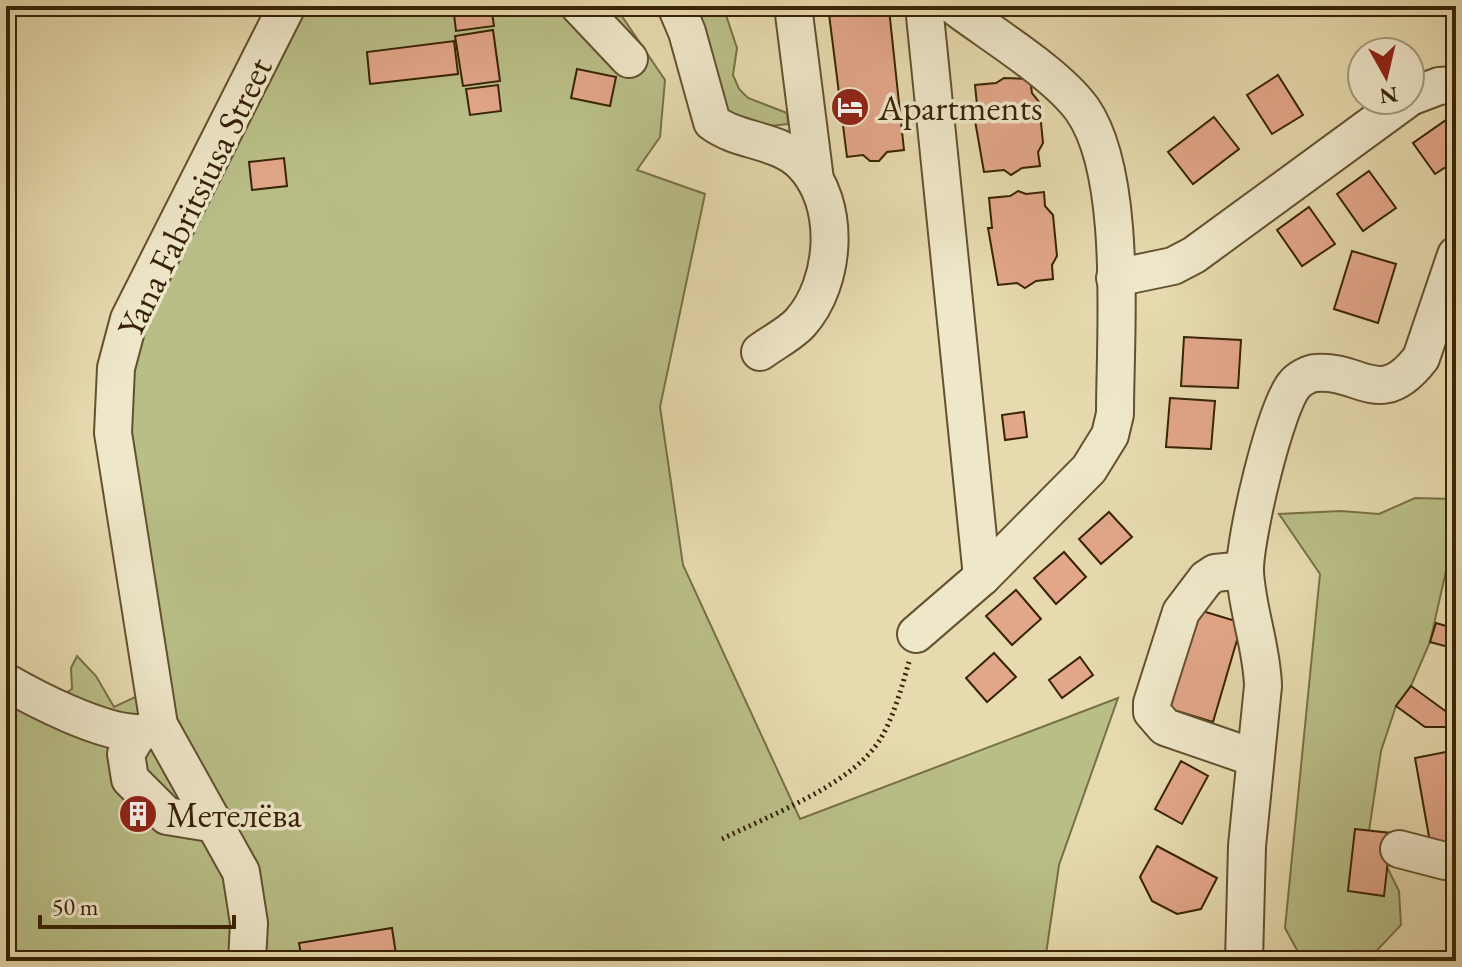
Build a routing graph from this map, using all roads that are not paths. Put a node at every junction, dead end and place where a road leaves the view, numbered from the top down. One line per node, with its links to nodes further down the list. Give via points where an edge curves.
1 (287, 6): 19 (street, Yana Fabritsiusa Street, via 129,319 116,368 113,433)
2 (579, 6): 7 (street)
3 (676, 6): 11 (street, via 712,122 788,152)
4 (793, 6): 11 (street)
5 (924, 6): 16 (street)
6 (954, 6): 13 (street, via 1064,89 1082,110 1107,165)
7 (629, 59)
8 (1456, 85): 9 (street)
9 (1426, 91)
10 (1383, 116): 13 (street, via 1194,255 1173,266)
11 (815, 180): 14 (street, via 828,224 819,296 799,324)
12 (1456, 255): 15 (street, via 1421,358 1401,380 1368,384 1318,372 1294,384 1263,466)
13 (1115, 278): 16 (street, via 1115,414 1110,435 1089,469)
14 (760, 352)
15 (1245, 570): 20 (street, via 1262,662); 20 (street, via 1215,573 1187,602 1152,712 1165,727)
16 (982, 577): 17 (street)
17 (916, 634)
18 (6, 682): 19 (street, via 70,714)
19 (148, 729): 21 (street); 21 (street, via 126,754 130,779 167,816)
20 (1255, 758): 25 (street)
21 (216, 824): 24 (street, via 241,872 249,923)
22 (1399, 849): 23 (street)
23 (1456, 860)
24 (247, 961)
25 (1244, 961)

